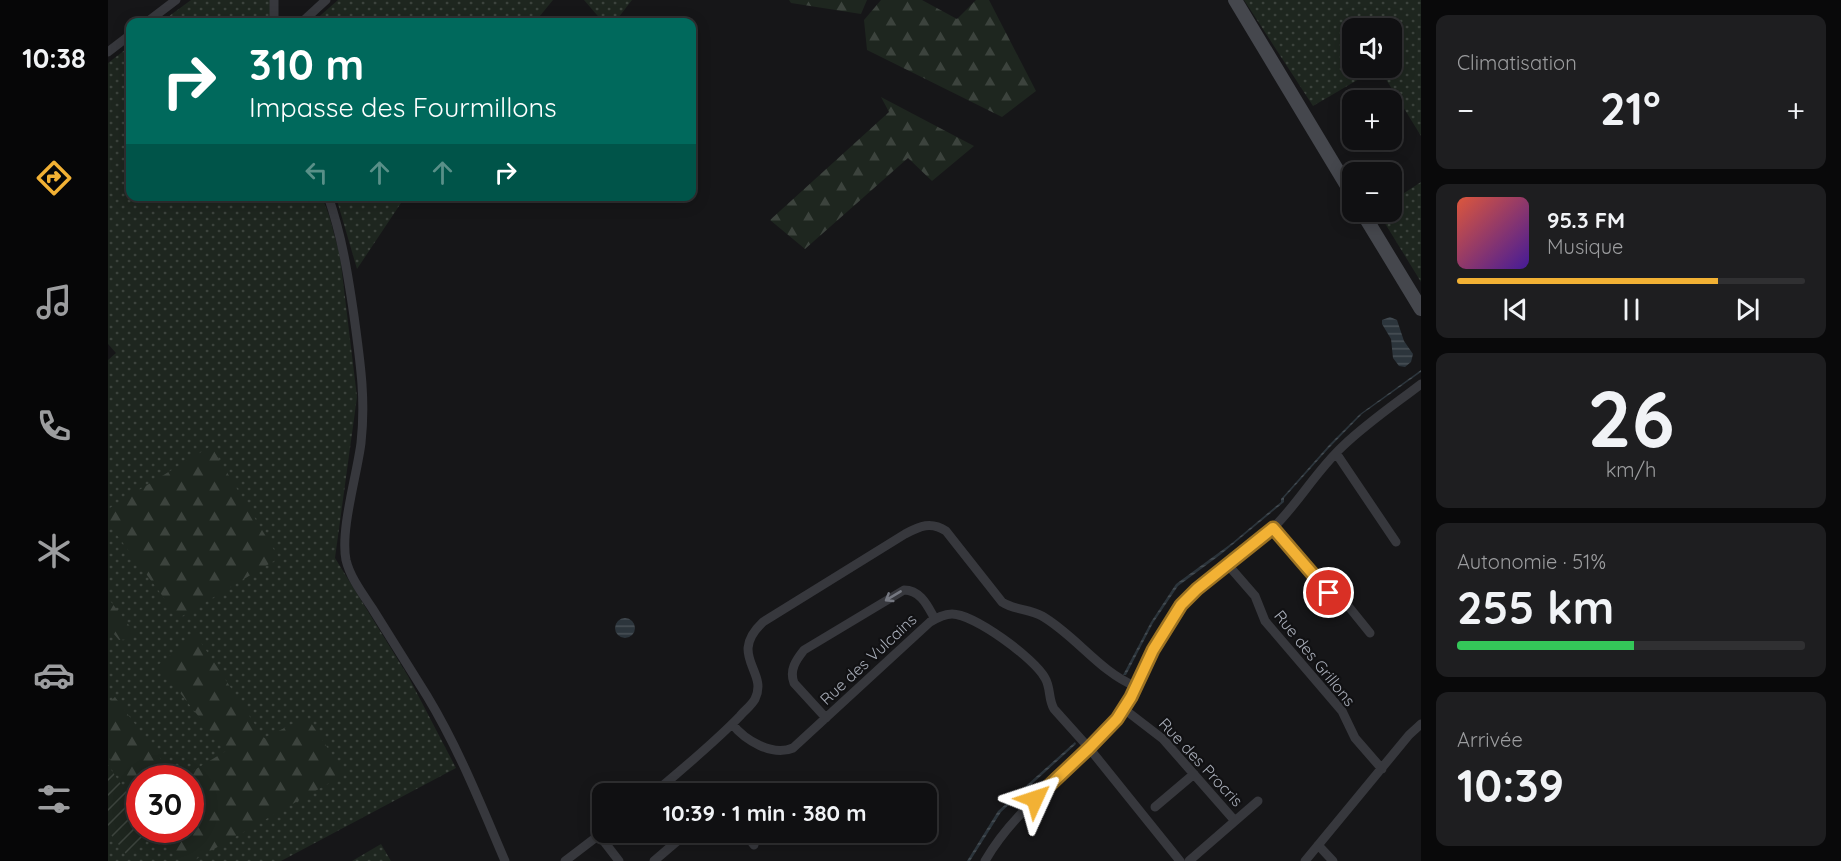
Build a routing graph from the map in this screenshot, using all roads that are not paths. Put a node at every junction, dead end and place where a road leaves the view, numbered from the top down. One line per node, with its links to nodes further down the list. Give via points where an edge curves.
1 (177, 0): 5 (street)
2 (274, 0): 6 (street)
3 (326, 0): 7 (street)
4 (1235, 0): 10 (main road)
5 (152, 18)
6 (274, 18)
7 (306, 18)
8 (126, 38): 9 (street)
9 (108, 52)
10 (1342, 178)
11 (330, 201): 37 (street, via 345,256 363,382 361,444 346,533 346,559 355,581 454,744)
12 (1368, 222): 13 (main road)
13 (1421, 309)
14 (1421, 384): 15 (street)
15 (1336, 453): 16 (street); 17 (street)
16 (1273, 528): 18 (street); 20 (street)
17 (1395, 542)
18 (1228, 565): 21 (street, via 1181,605); 27 (street, Rue des Grillons, via 1255,597 1265,621 1342,711 1355,738)
19 (935, 619): 23 (street, Rue des Vulcains); 23 (street, one-way to 23, via 924,600 904,590 804,650 792,677); 26 (street, Rue des Vulcains, via 950,614 969,618 1011,644 1043,674 1054,709)
20 (1370, 633)
21 (1135, 686): 22 (street); 24 (street, via 1115,676 1042,616 1002,602 946,531 924,525 754,630 747,644 757,693)
22 (1124, 709): 26 (street); 28 (street, Rue des Procris, via 1163,739)
23 (826, 718): 24 (street, Rue des Vulcains, via 785,752 747,739)
24 (732, 724): 29 (street)
25 (1421, 724): 27 (street)
26 (1089, 748): 41 (street, via 1019,814); 42 (street, Rue des Vulcains)
27 (1382, 769): 36 (street)
28 (1194, 774): 31 (street); 32 (street, Rue des Procris)
29 (667, 782)
30 (1258, 801): 32 (street)
31 (1155, 807)
32 (1235, 821): 43 (street, Rue des Procris)
33 (592, 841): 38 (street)
34 (607, 843): 39 (street)
35 (675, 843): 40 (street)
36 (1318, 845): 44 (street); 45 (street)
37 (505, 861)
38 (565, 861)
39 (619, 861)
40 (654, 861)
41 (985, 861)
42 (1180, 861)
43 (1189, 861)
44 (1305, 861)
45 (1333, 861)

